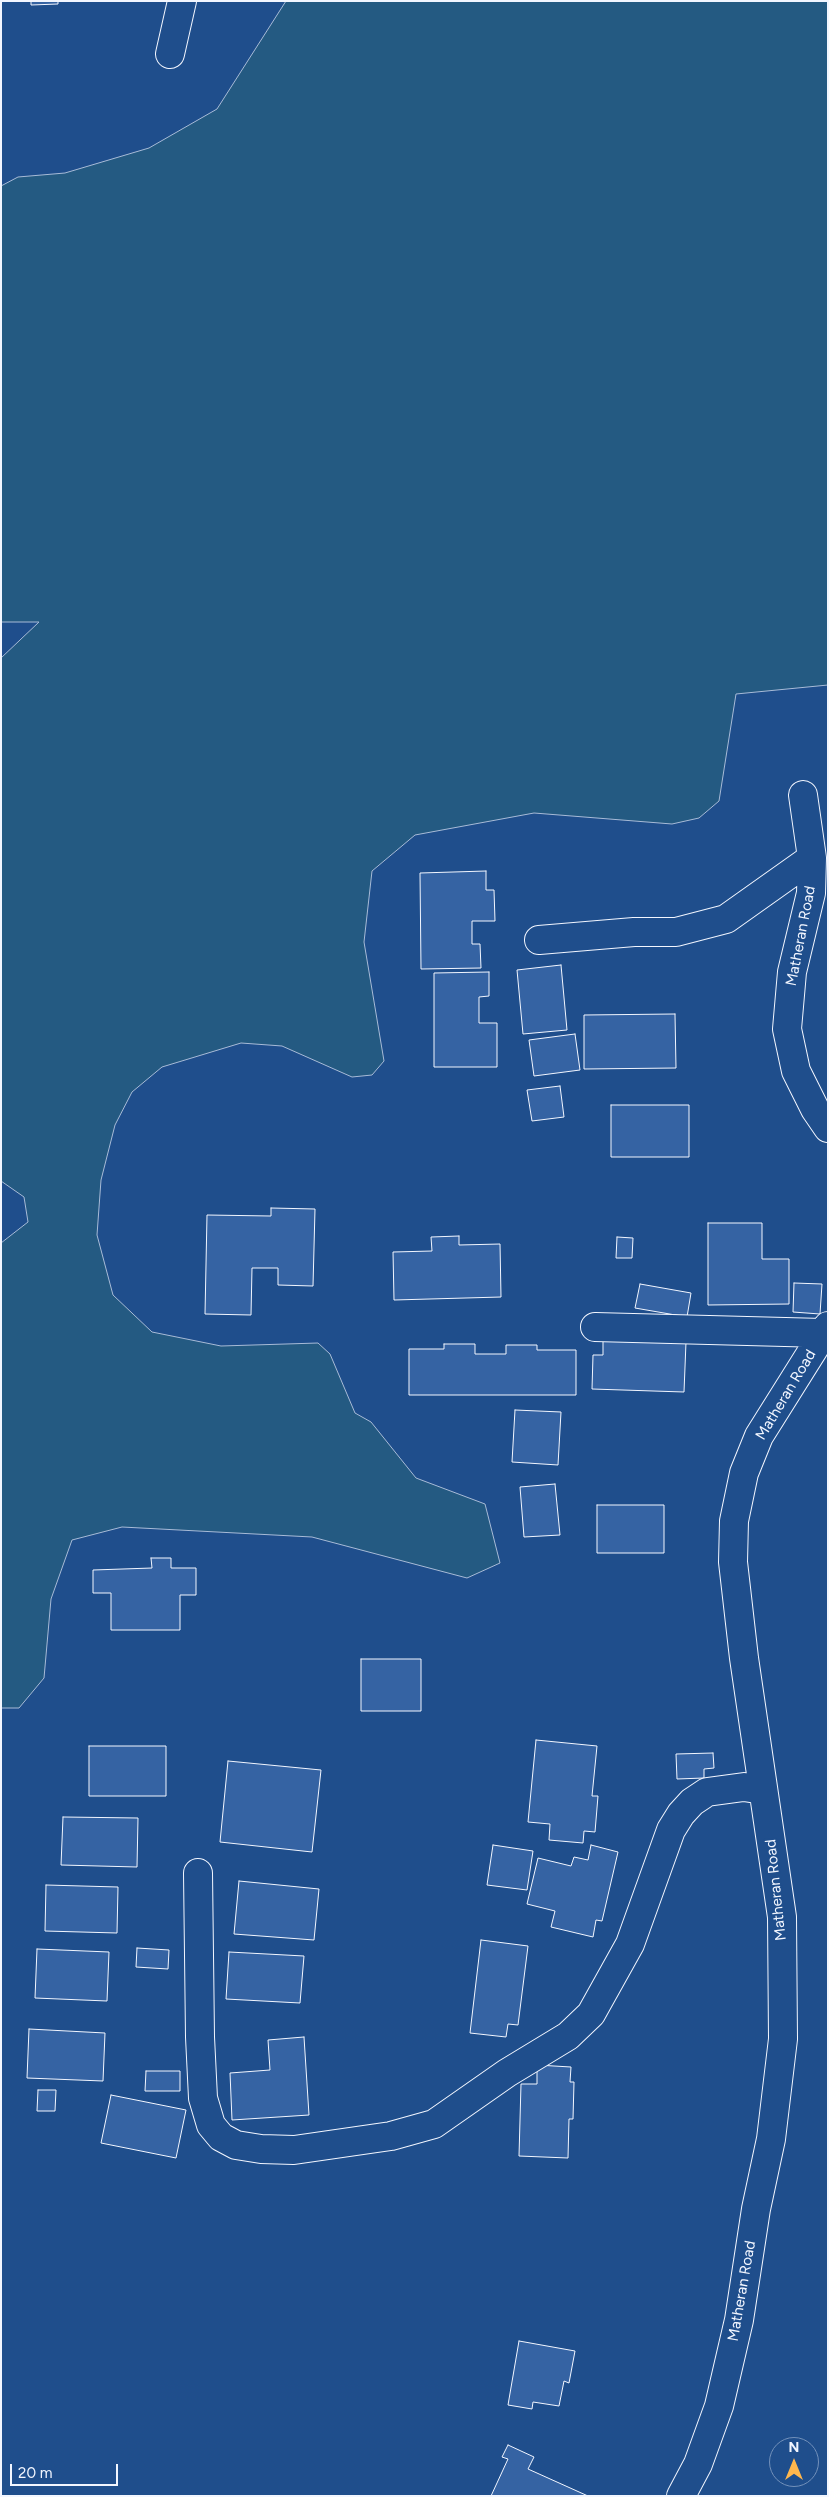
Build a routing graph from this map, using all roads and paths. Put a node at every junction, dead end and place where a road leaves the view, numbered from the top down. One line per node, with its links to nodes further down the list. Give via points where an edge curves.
1 (182, 1): 2 (street)
2 (170, 54)
3 (803, 795): 4 (street, Matheran Road)
4 (812, 858): 5 (street, via 726,919 676,932); 6 (street, Matheran Road, via 811,893 792,972 787,1028 796,1071 814,1109)
5 (539, 940)
6 (828, 1128)
7 (595, 1327): 8 (street)
8 (826, 1329): 9 (street, Matheran Road, via 759,1436 744,1472 734,1521 733,1562)
9 (763, 1790): 10 (street, via 744,1787 707,1792 681,1814 671,1830 630,1944 591,2014 568,2036 507,2073 434,2124 391,2136 294,2150 261,2149 236,2145 211,2126 203,2098); 11 (street, Matheran Road, via 782,1917 783,2039 771,2139 756,2209 739,2320 720,2406 698,2464)
10 (198, 1873)
11 (681, 2496)

